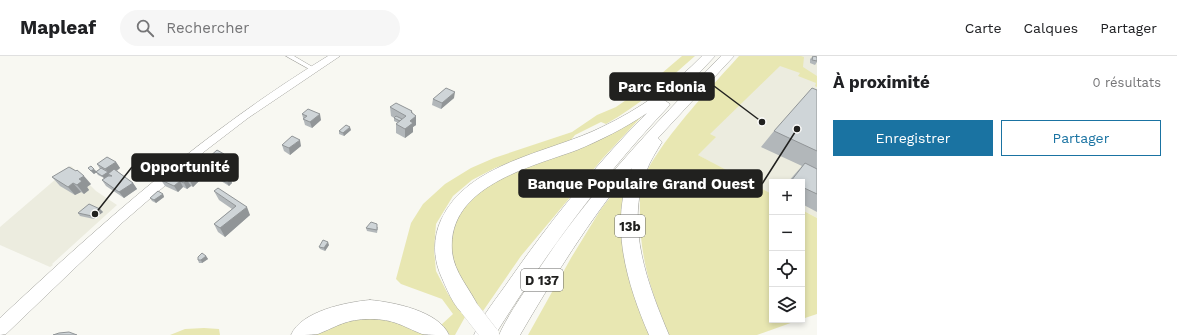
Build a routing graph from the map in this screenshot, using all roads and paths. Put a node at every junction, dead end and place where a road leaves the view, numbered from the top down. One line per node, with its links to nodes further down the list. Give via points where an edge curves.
1 (289, 56): 5 (street)
2 (335, 56): 5 (main road)
3 (709, 56): 6 (highway, D 137)
4 (728, 56): 7 (highway, D 137)
5 (313, 69): 9 (main road, via 175,168 122,214)
6 (686, 79): 12 (highway, D 137, via 598,173 570,208 522,275); 13 (highway, bridge, via 611,129 496,175 462,198 447,223 443,240 446,268 469,308)
7 (668, 120): 8 (highway, D 137, via 636,152); 16 (highway, 13b, via 637,174 630,215 633,256)
8 (577, 227): 14 (highway, D 137); 15 (highway)
9 (0, 329)
10 (301, 335): 11 (highway, via 337,315 370,309 389,310 410,317)
11 (439, 335)
12 (484, 335)
13 (490, 335)
14 (509, 335)
15 (519, 335)
16 (659, 335)

